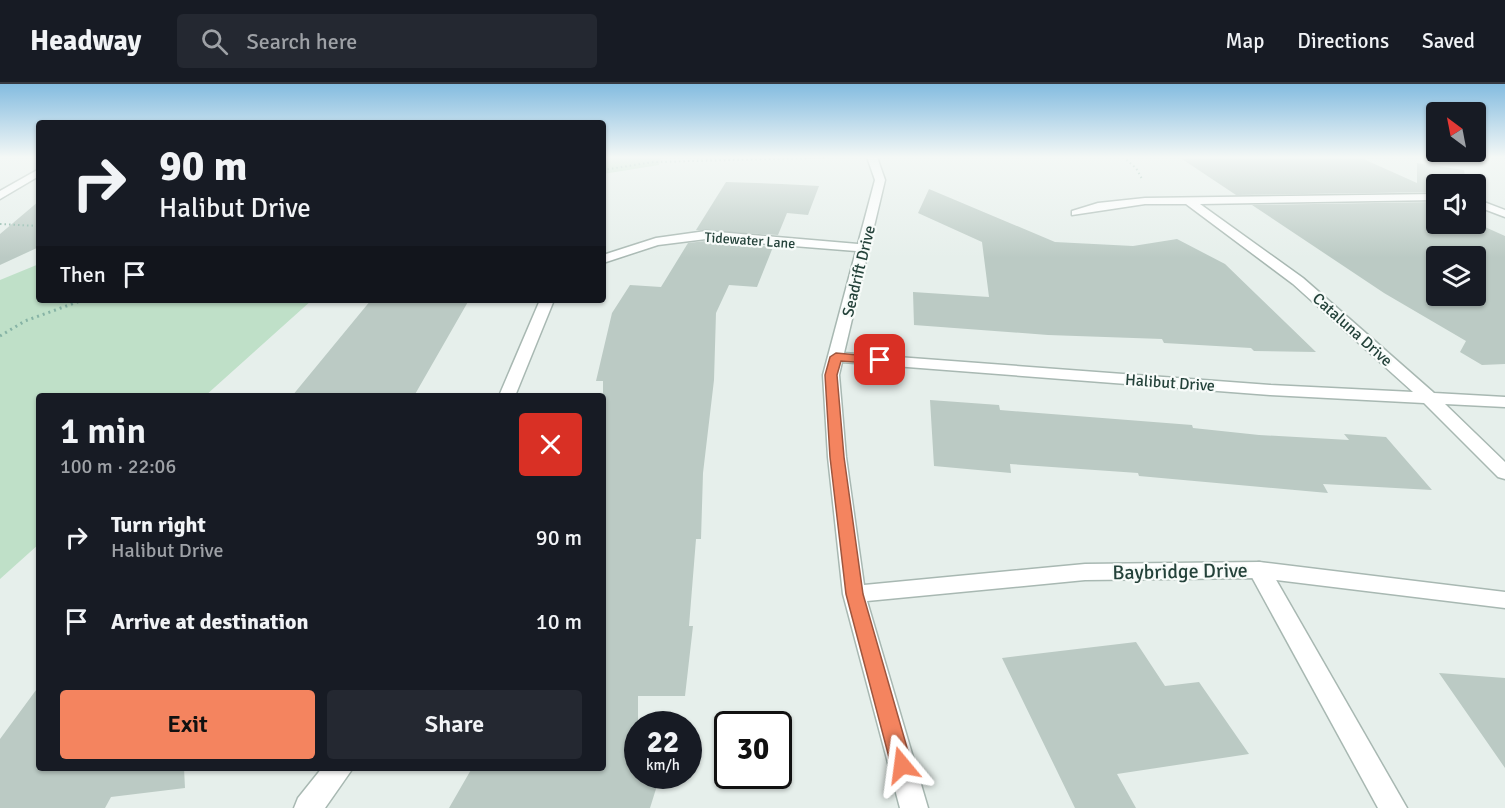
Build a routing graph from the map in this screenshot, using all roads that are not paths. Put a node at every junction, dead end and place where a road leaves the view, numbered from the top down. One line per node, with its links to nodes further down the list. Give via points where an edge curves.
1 (877, 191): 7 (street, Seadrift Drive)
2 (1426, 197): 3 (street)
3 (1188, 200): 5 (street, via 1098,206); 12 (street, Cataluna Drive, via 1298,280)
4 (1486, 206): 6 (street)
5 (1076, 213)
6 (1505, 214)
7 (863, 248): 8 (street, Tidewater Lane, via 706,235 656,242); 10 (street, Seadrift Drive)
8 (606, 258)
9 (547, 303): 11 (street)
10 (836, 357): 12 (street, Halibut Drive); 16 (street, Seadrift Drive, via 831,375 837,457)
11 (508, 393)
12 (1429, 398): 13 (street, Halibut Drive); 14 (street, Cataluna Drive)
13 (1505, 402)
14 (1505, 473)
15 (1259, 570): 16 (street, Baybridge Drive, via 1086,572); 17 (street, Baybridge Drive); 21 (street)
16 (854, 594): 20 (street, Seadrift Drive)
17 (1505, 600)
18 (337, 771): 19 (street)
19 (308, 808)
20 (914, 808)
21 (1393, 808)

